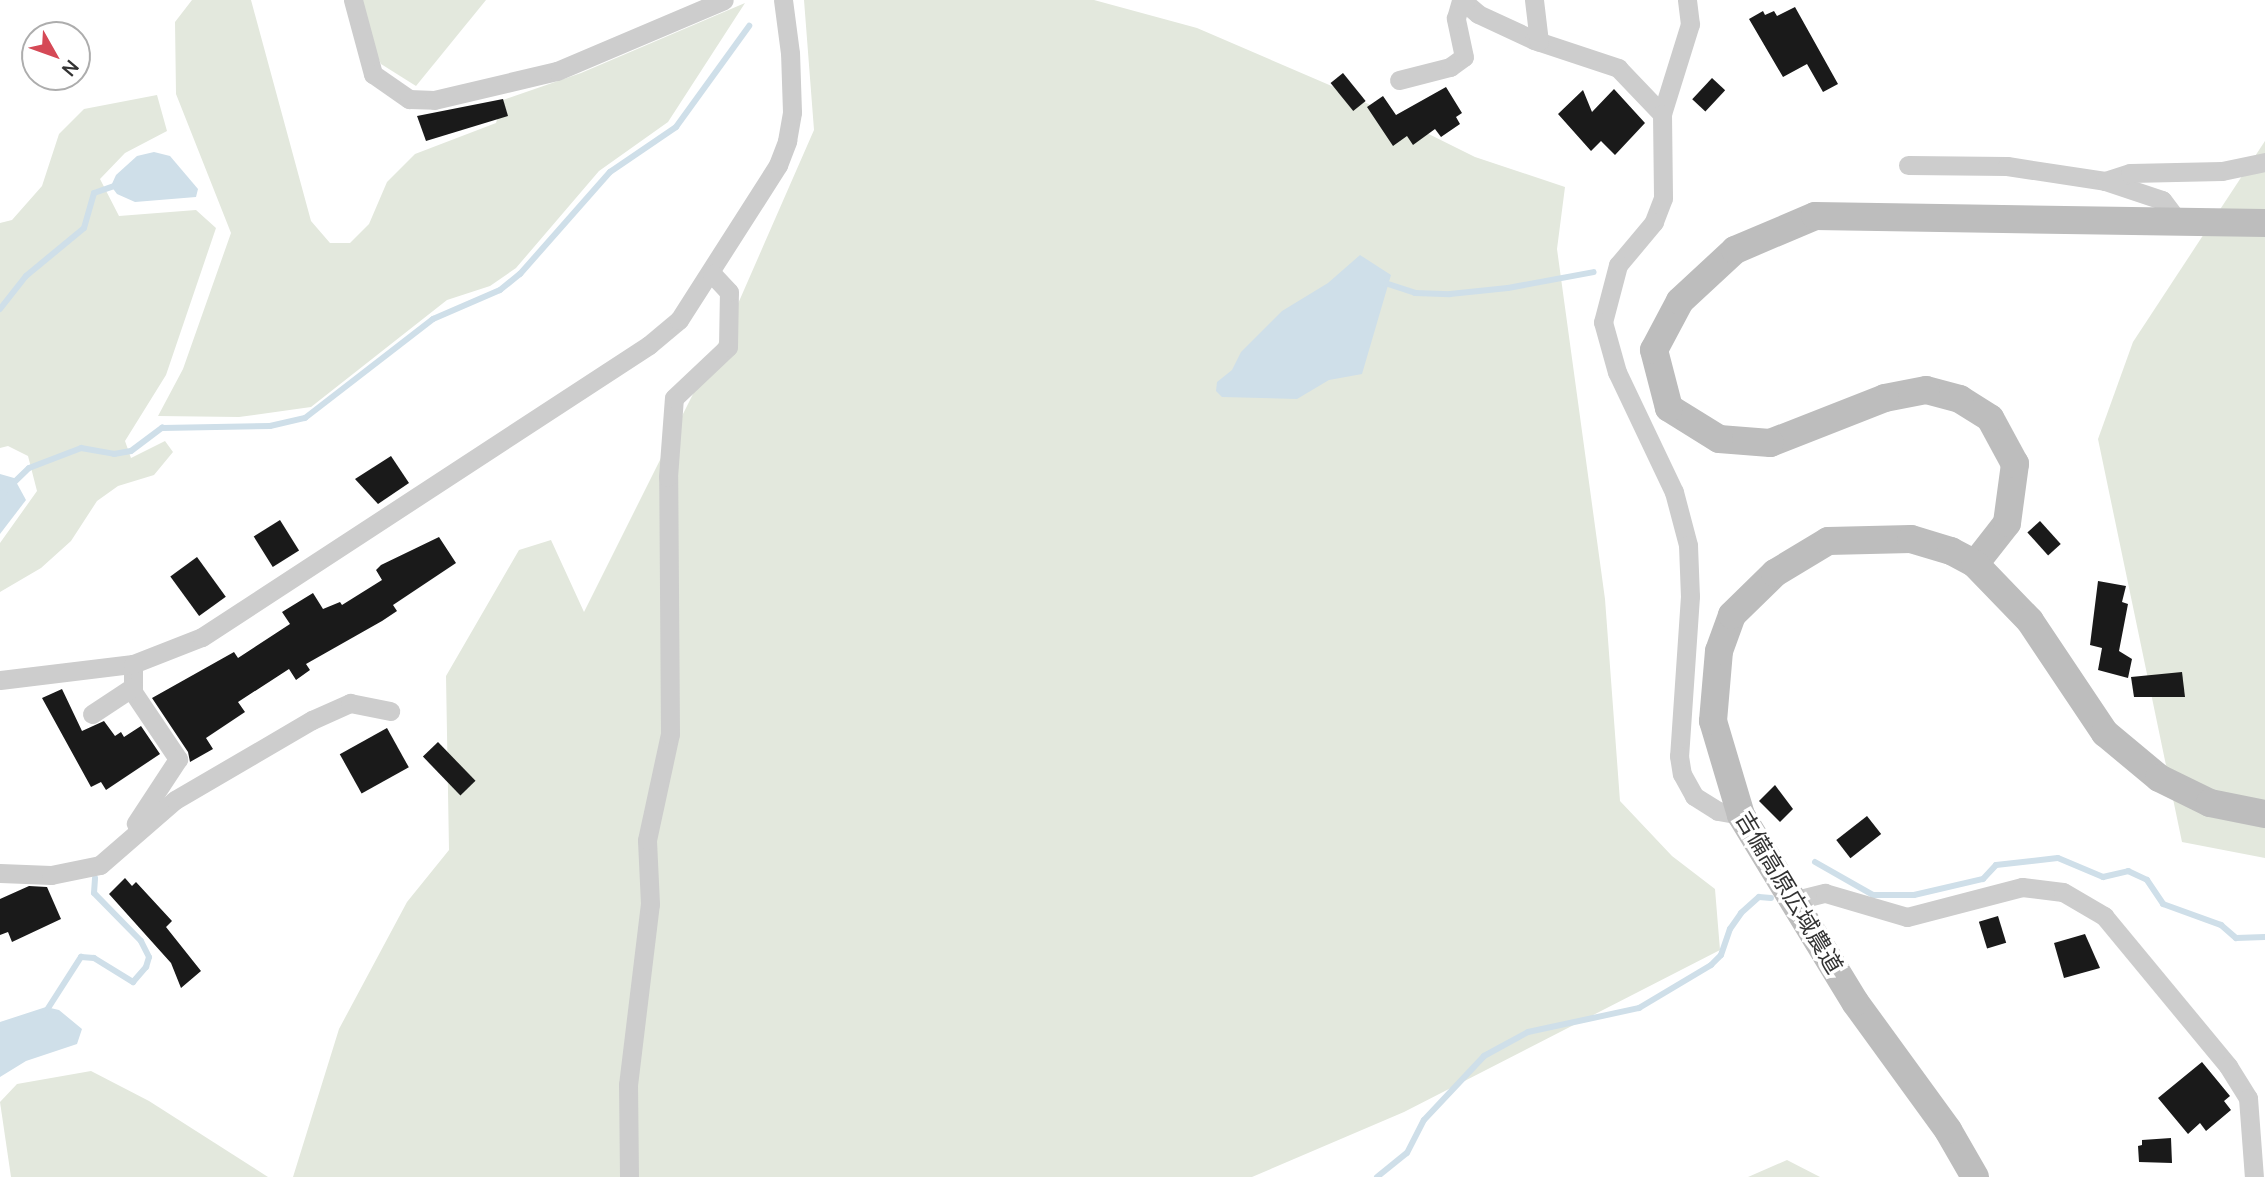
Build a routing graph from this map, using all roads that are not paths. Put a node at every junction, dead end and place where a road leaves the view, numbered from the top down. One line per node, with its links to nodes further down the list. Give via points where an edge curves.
1 (353, 0): 2 (street, via 373,74 409,99 435,100 557,71)
2 (724, 0)
3 (783, 0): 15 (street, via 792,112 787,141 778,165)
4 (1461, 0): 7 (street, via 1478,14); 8 (street, via 1456,18 1464,57 1450,67)
5 (1534, 0): 7 (street)
6 (1687, 0): 9 (street, via 1690,24)
7 (1539, 42): 9 (street, via 1618,68)
8 (1399, 80)
9 (1662, 114): 23 (street, via 1663,198 1654,222 1618,265 1603,322 1607,349 1674,492 1688,545 1682,774 1694,796 1718,811)
10 (2265, 162): 12 (street, via 2222,171 2130,173)
11 (1908, 165): 12 (street, via 2007,166)
12 (2105, 181): 13 (street, via 2162,200)
13 (2178, 221): 14 (street); 16 (street, via 1815,216 1735,250 1680,300 1654,350 1669,408 1719,439 1770,443 1885,398 1926,390 1960,399 1990,418 2015,464 2007,523)
14 (2265, 223)
15 (712, 274): 17 (street, via 679,320 649,345 202,637); 27 (street, via 729,292 728,347 674,398 668,477 670,734 647,840 650,904 628,1085)
16 (1975, 564): 22 (street, 吉備高原広域農道, via 2030,621 2105,733 2159,778 2210,803); 23 (street, 吉備高原広域農道, via 1911,539 1828,541 1775,573 1732,615 1719,651 1713,721)
17 (133, 664): 18 (street); 19 (street)
18 (0, 680)
19 (133, 687): 21 (street); 24 (street, via 178,759)
20 (390, 711): 24 (street, via 350,703 312,720 175,800)
21 (92, 714)
22 (2265, 814)
23 (1741, 815): 26 (street, 吉備高原広域農道)
24 (126, 839): 25 (street, via 100,865 77,873)
25 (0, 873)
26 (1791, 901): 28 (street, 吉備高原広域農道); 29 (street, via 1825,893 1908,917 2022,887 2063,892 2104,916 2228,1066 2248,1098)
27 (629, 1177)
28 (1975, 1177)
29 (2254, 1177)

